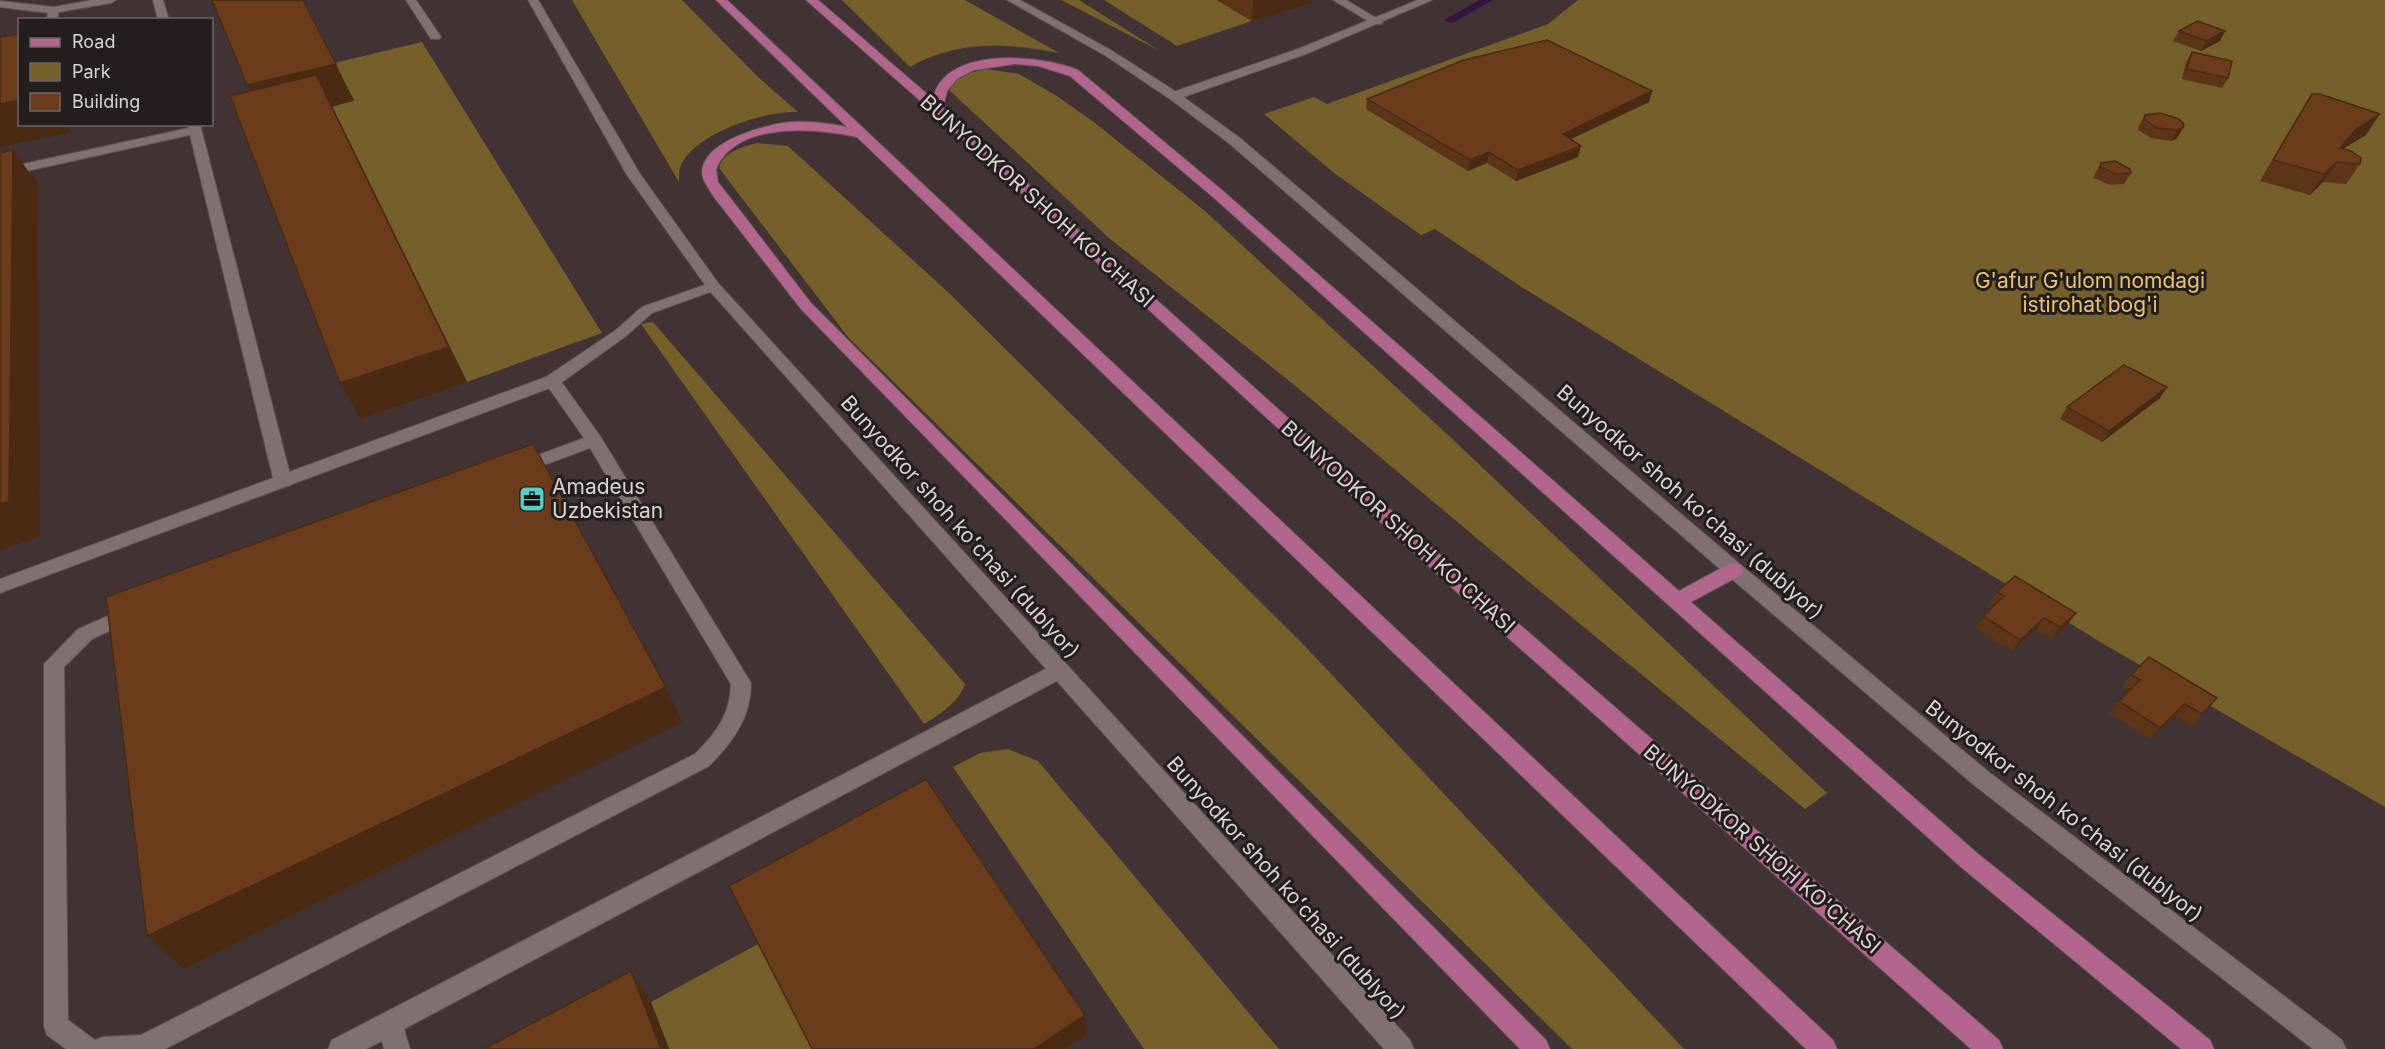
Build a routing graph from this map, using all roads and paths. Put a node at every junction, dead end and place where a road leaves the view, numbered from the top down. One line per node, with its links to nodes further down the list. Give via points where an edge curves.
1 (111, 0): 11 (street)
2 (158, 0): 12 (street)
3 (411, 0): 14 (street)
4 (533, 0): 20 (street, Bunyodkor shoh koʻchasi (dublyor), via 634,175)
5 (721, 0): 18 (main road)
6 (810, 0): 16 (main road, BUNYODKOR SHOH KO'CHASI)
7 (1012, 0): 15 (street, Bunyodkor shoh koʻchasi (dublyor), via 1110,54)
8 (1338, 0): 13 (street)
9 (1427, 0): 13 (street)
10 (0, 4): 11 (street)
11 (53, 15)
12 (163, 18)
13 (1377, 22): 15 (street)
14 (435, 37)
15 (1174, 96): 25 (street, Bunyodkor shoh koʻchasi (dublyor), via 1235,141)
16 (937, 109): 27 (main road, via 938,96 945,85 966,69 987,63 1035,62 1074,73 1218,194); 38 (main road, BUNYODKOR SHOH KO'CHASI, via 1467,590)
17 (194, 127): 19 (street); 24 (street)
18 (859, 133): 36 (main road, via 814,126 765,130 720,152 709,169 710,177 806,306); 37 (main road)
19 (0, 173)
20 (713, 286): 21 (street, via 647,310); 29 (street, Bunyodkor shoh koʻchasi (dublyor))
21 (552, 381): 22 (street); 24 (street)
22 (594, 440): 23 (street); 32 (street, via 741,683 742,701 722,741 702,760 143,1047)
23 (506, 473)
24 (283, 482): 26 (street)
25 (1734, 570): 27 (main road); 40 (street, Bunyodkor shoh koʻchasi (dublyor), via 2017,807)
26 (0, 586)
27 (1677, 601): 39 (main road, via 1969,860)
28 (153, 604): 31 (street, via 85,634 54,664 56,1026)
29 (1059, 669): 30 (street); 35 (street, Bunyodkor shoh koʻchasi (dublyor))
30 (390, 1025): 33 (street); 34 (street)
31 (87, 1049)
32 (103, 1049)
33 (341, 1049)
34 (397, 1049)
35 (1401, 1049)
36 (1537, 1049)
37 (1824, 1049)
38 (1990, 1049)
39 (2201, 1049)
40 (2333, 1049)

